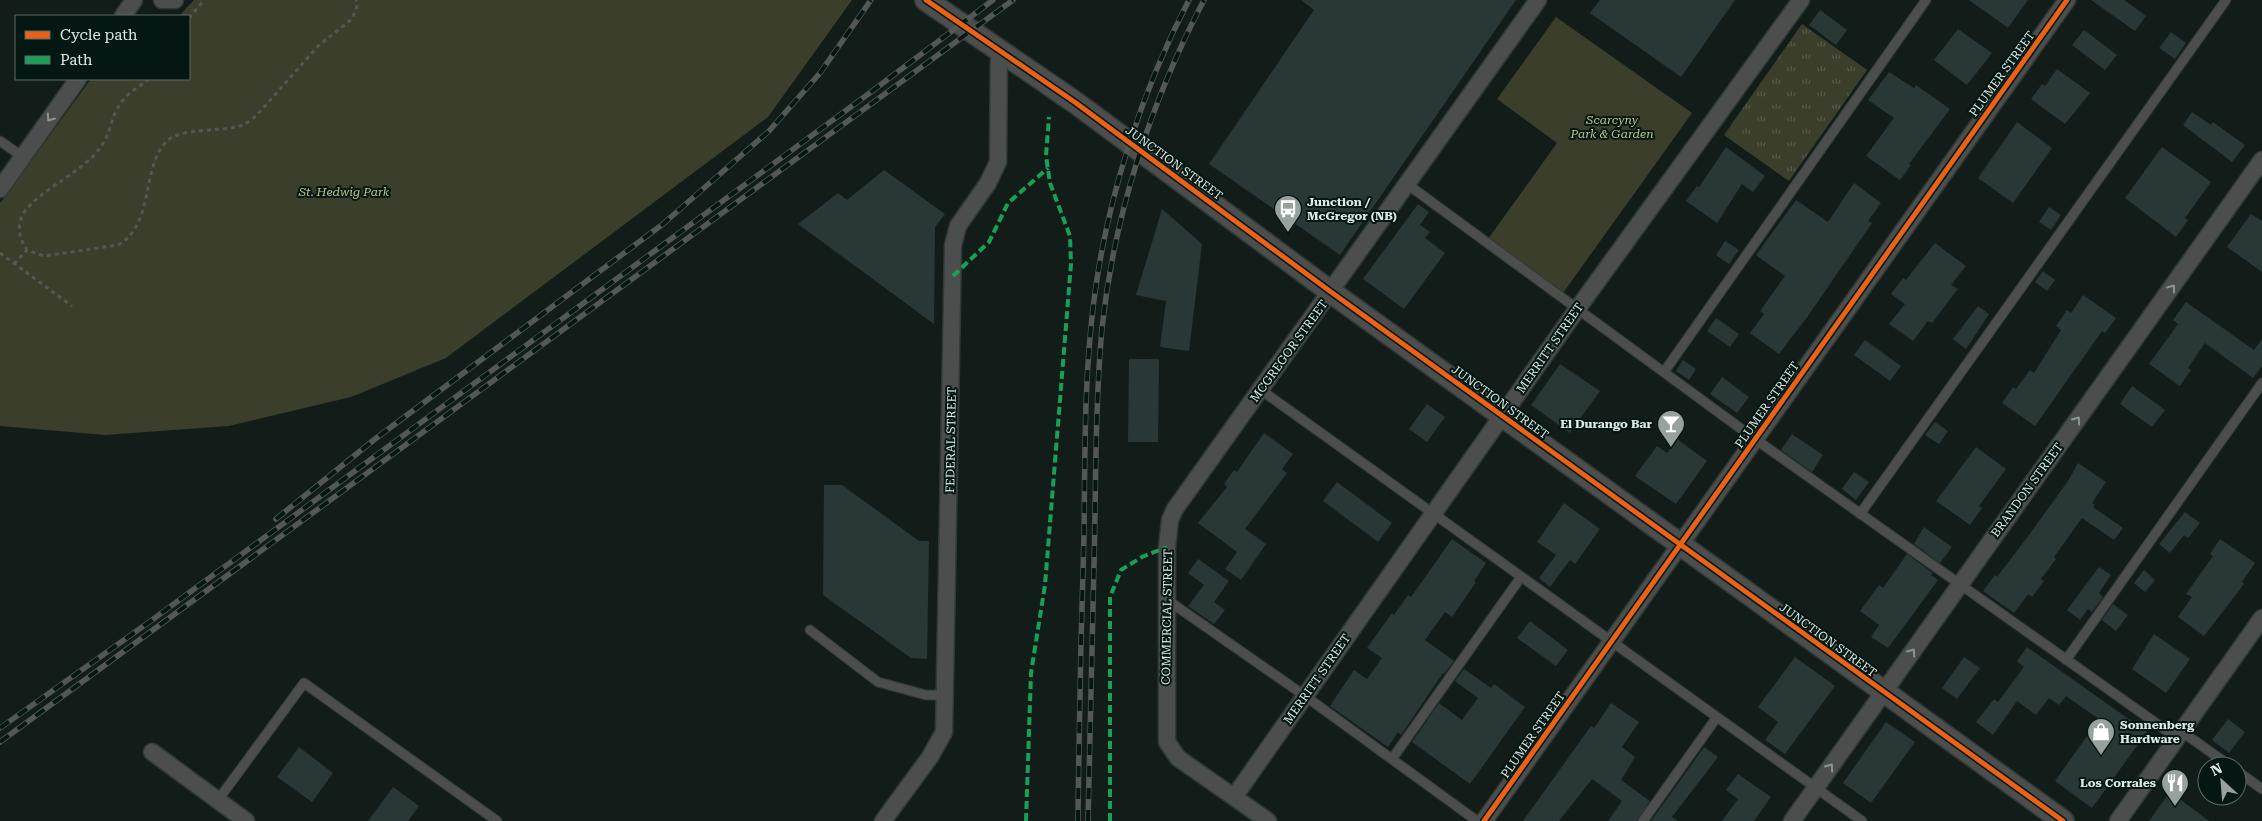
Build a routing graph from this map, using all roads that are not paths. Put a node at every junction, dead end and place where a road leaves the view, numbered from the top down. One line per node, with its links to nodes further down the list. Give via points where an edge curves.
1 (134, 0): 10 (street)
2 (162, 0): 3 (street)
3 (175, 0)
4 (926, 0): 11 (street, JUNCTION STREET)
5 (1538, 0): 16 (street, MCGREGOR STREET)
6 (1801, 0): 19 (street, MERRITT STREET)
7 (1926, 0): 20 (lane)
8 (2067, 0): 24 (street, PLUMER STREET)
9 (2226, 0): 27 (lane)
10 (124, 15)
11 (999, 52): 18 (street, JUNCTION STREET, via 1143,152); 37 (street, FEDERAL STREET, via 998,162 992,177 958,226 953,245)
12 (77, 80): 14 (street, one-way to 14)
13 (0, 141): 14 (lane)
14 (23, 157): 17 (street)
15 (2262, 160): 30 (street, BRANDON STREET, one-way to 15)
16 (1407, 184): 18 (street, MCGREGOR STREET); 19 (lane)
17 (0, 189)
18 (1331, 292): 22 (street, MCGREGOR STREET); 23 (street, JUNCTION STREET)
19 (1578, 308): 20 (lane); 23 (street, MERRITT STREET)
20 (1664, 372): 24 (lane)
21 (2262, 383): 35 (lane)
22 (1261, 390): 25 (street, MCGREGOR STREET); 26 (lane)
23 (1503, 416): 26 (street, MERRITT STREET); 28 (street, JUNCTION STREET)
24 (1754, 439): 27 (lane); 28 (street, PLUMER STREET)
25 (1194, 480): 31 (street, COMMERCIAL STREET, via 1170,520)
26 (1433, 514): 29 (lane); 38 (street, MERRITT STREET)
27 (1860, 514): 30 (lane)
28 (1680, 544): 34 (street, PLUMER STREET); 36 (street, JUNCTION STREET)
29 (1521, 577): 34 (lane); 43 (lane)
30 (1959, 585): 35 (lane); 36 (street, BRANDON STREET, one-way to 30)
31 (1166, 599): 38 (lane); 47 (street, COMMERCIAL STREET, via 1166,734 1172,752)
32 (2262, 618): 40 (street)
33 (810, 630): 37 (lane, via 878,682 926,696)
34 (1611, 642): 39 (lane); 54 (street, PLUMER STREET)
35 (2066, 660): 40 (lane)
36 (1883, 692): 45 (street, BRANDON STREET, one-way to 36); 58 (street, JUNCTION STREET)
37 (946, 695): 51 (street, FEDERAL STREET, via 944,732)
38 (1305, 696): 43 (lane); 47 (street, MERRITT STREET)
39 (1717, 717): 45 (lane); 55 (lane)
40 (2179, 735): 42 (lane); 59 (street)
41 (152, 752): 48 (street)
42 (2214, 756)
43 (1392, 759): 53 (lane)
44 (2247, 778): 46 (lane)
45 (1816, 788): 56 (street, BRANDON STREET); 57 (lane)
46 (2262, 789)
47 (1234, 797): 52 (street)
48 (218, 800): 49 (street); 50 (lane, via 304,683)
49 (244, 820)
50 (496, 821)
51 (883, 821)
52 (1268, 821)
53 (1477, 821)
54 (1484, 821)
55 (1643, 821)
56 (1792, 821)
57 (1862, 821)
58 (2062, 821)
59 (2118, 821)

